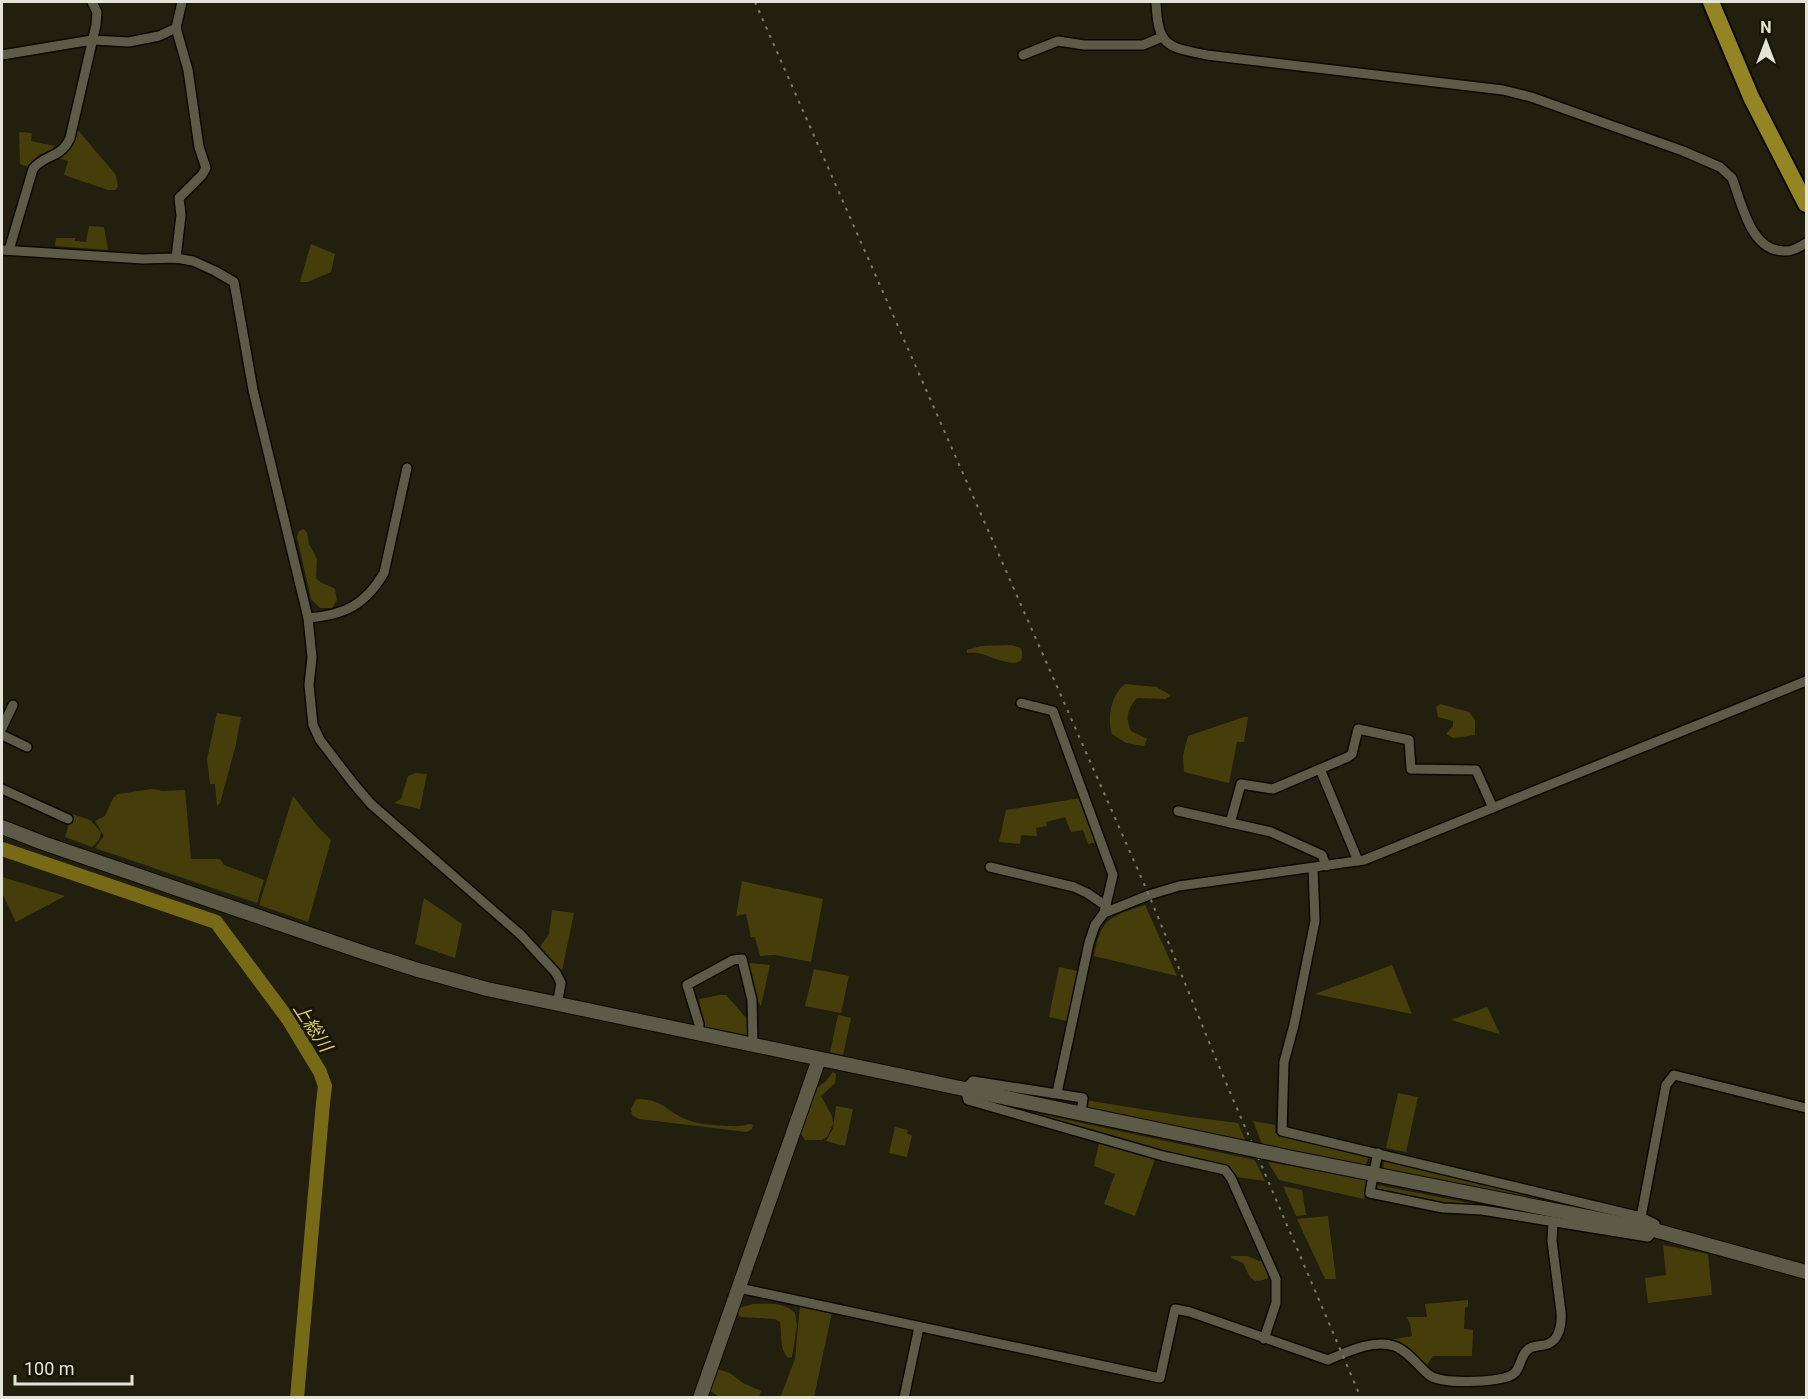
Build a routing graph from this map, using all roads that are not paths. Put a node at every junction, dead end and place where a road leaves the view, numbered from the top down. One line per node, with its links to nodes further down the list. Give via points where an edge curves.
1 (92, 2): 7 (street, via 97,12)
2 (182, 2): 5 (street)
3 (1156, 2): 6 (street)
4 (1711, 2): 10 (highway, via 1751,97)
5 (176, 28): 7 (street, via 129,42); 13 (street, via 206,165 202,175 179,198)
6 (1162, 37): 9 (street, via 1143,45 1058,41); 11 (street, via 1180,49 1207,56 1503,90 1532,97 1711,162 1732,178 1753,231 1766,246 1784,251)
7 (92, 40): 8 (street); 12 (street, via 67,144 33,169)
8 (2, 55)
9 (1023, 55)
10 (1806, 204)
11 (1806, 243)
12 (5, 250): 13 (street)
13 (176, 258): 15 (street, via 193,261 234,282 253,390)
14 (407, 468): 15 (street, via 384,573 376,586 341,613)
15 (308, 618): 34 (street, via 312,657 310,705 320,740 371,804 521,935 556,973 561,983)
16 (1806, 681): 24 (street)
17 (1021, 704): 33 (street, via 1053,711 1113,875)
18 (13, 705): 19 (street)
19 (2, 728)
20 (2, 735): 21 (street)
21 (27, 747)
22 (1320, 769): 24 (street, via 1352,754 1358,729 1408,740 1411,769 1476,770); 27 (street, via 1273,789 1241,784); 29 (street)
23 (2, 789): 26 (street)
24 (1493, 808): 29 (street)
25 (1178, 811): 27 (street)
26 (68, 819)
27 (1230, 823): 30 (street, via 1296,842 1322,855)
28 (2, 827): 34 (street, via 418,970)
29 (1358, 861): 30 (street)
30 (1326, 866): 32 (street)
31 (990, 867): 33 (street, via 1074,887)
32 (1313, 868): 33 (street, via 1179,886); 44 (street, via 1315,921 1284,1062 1282,1131)
33 (1105, 909): 39 (street, via 1089,943)
34 (557, 1005): 35 (street)
35 (699, 1033): 36 (street); 36 (street, via 687,985 742,959 752,1000)
36 (753, 1044): 37 (street)
37 (819, 1059): 38 (street); 51 (street)
38 (965, 1089): 39 (street, via 973,1081); 43 (street, via 968,1100); 49 (street, bridge)
39 (1057, 1093): 40 (street, via 1083,1098)
40 (1082, 1106)
41 (1806, 1108): 47 (street, via 1674,1075 1666,1085)
42 (1079, 1120): 43 (street)
43 (1077, 1132): 53 (street, via 1228,1173 1276,1279 1276,1303)
44 (1378, 1153): 45 (street); 47 (street)
45 (1375, 1167)
46 (1372, 1181): 48 (street, via 1370,1193 1443,1208)
47 (1641, 1217): 49 (street, via 1655,1224)
48 (1553, 1221): 49 (street, via 1648,1237); 53 (street, via 1562,1322 1554,1340 1527,1350 1512,1375 1447,1381 1430,1376 1393,1345 1354,1349 1328,1360)
49 (1654, 1230): 50 (street)
50 (1806, 1272)
51 (738, 1288): 52 (street); 54 (street)
52 (919, 1327): 53 (street, via 1160,1378 1175,1309); 55 (street)
53 (1264, 1339)
54 (700, 1398)
55 (904, 1398)

